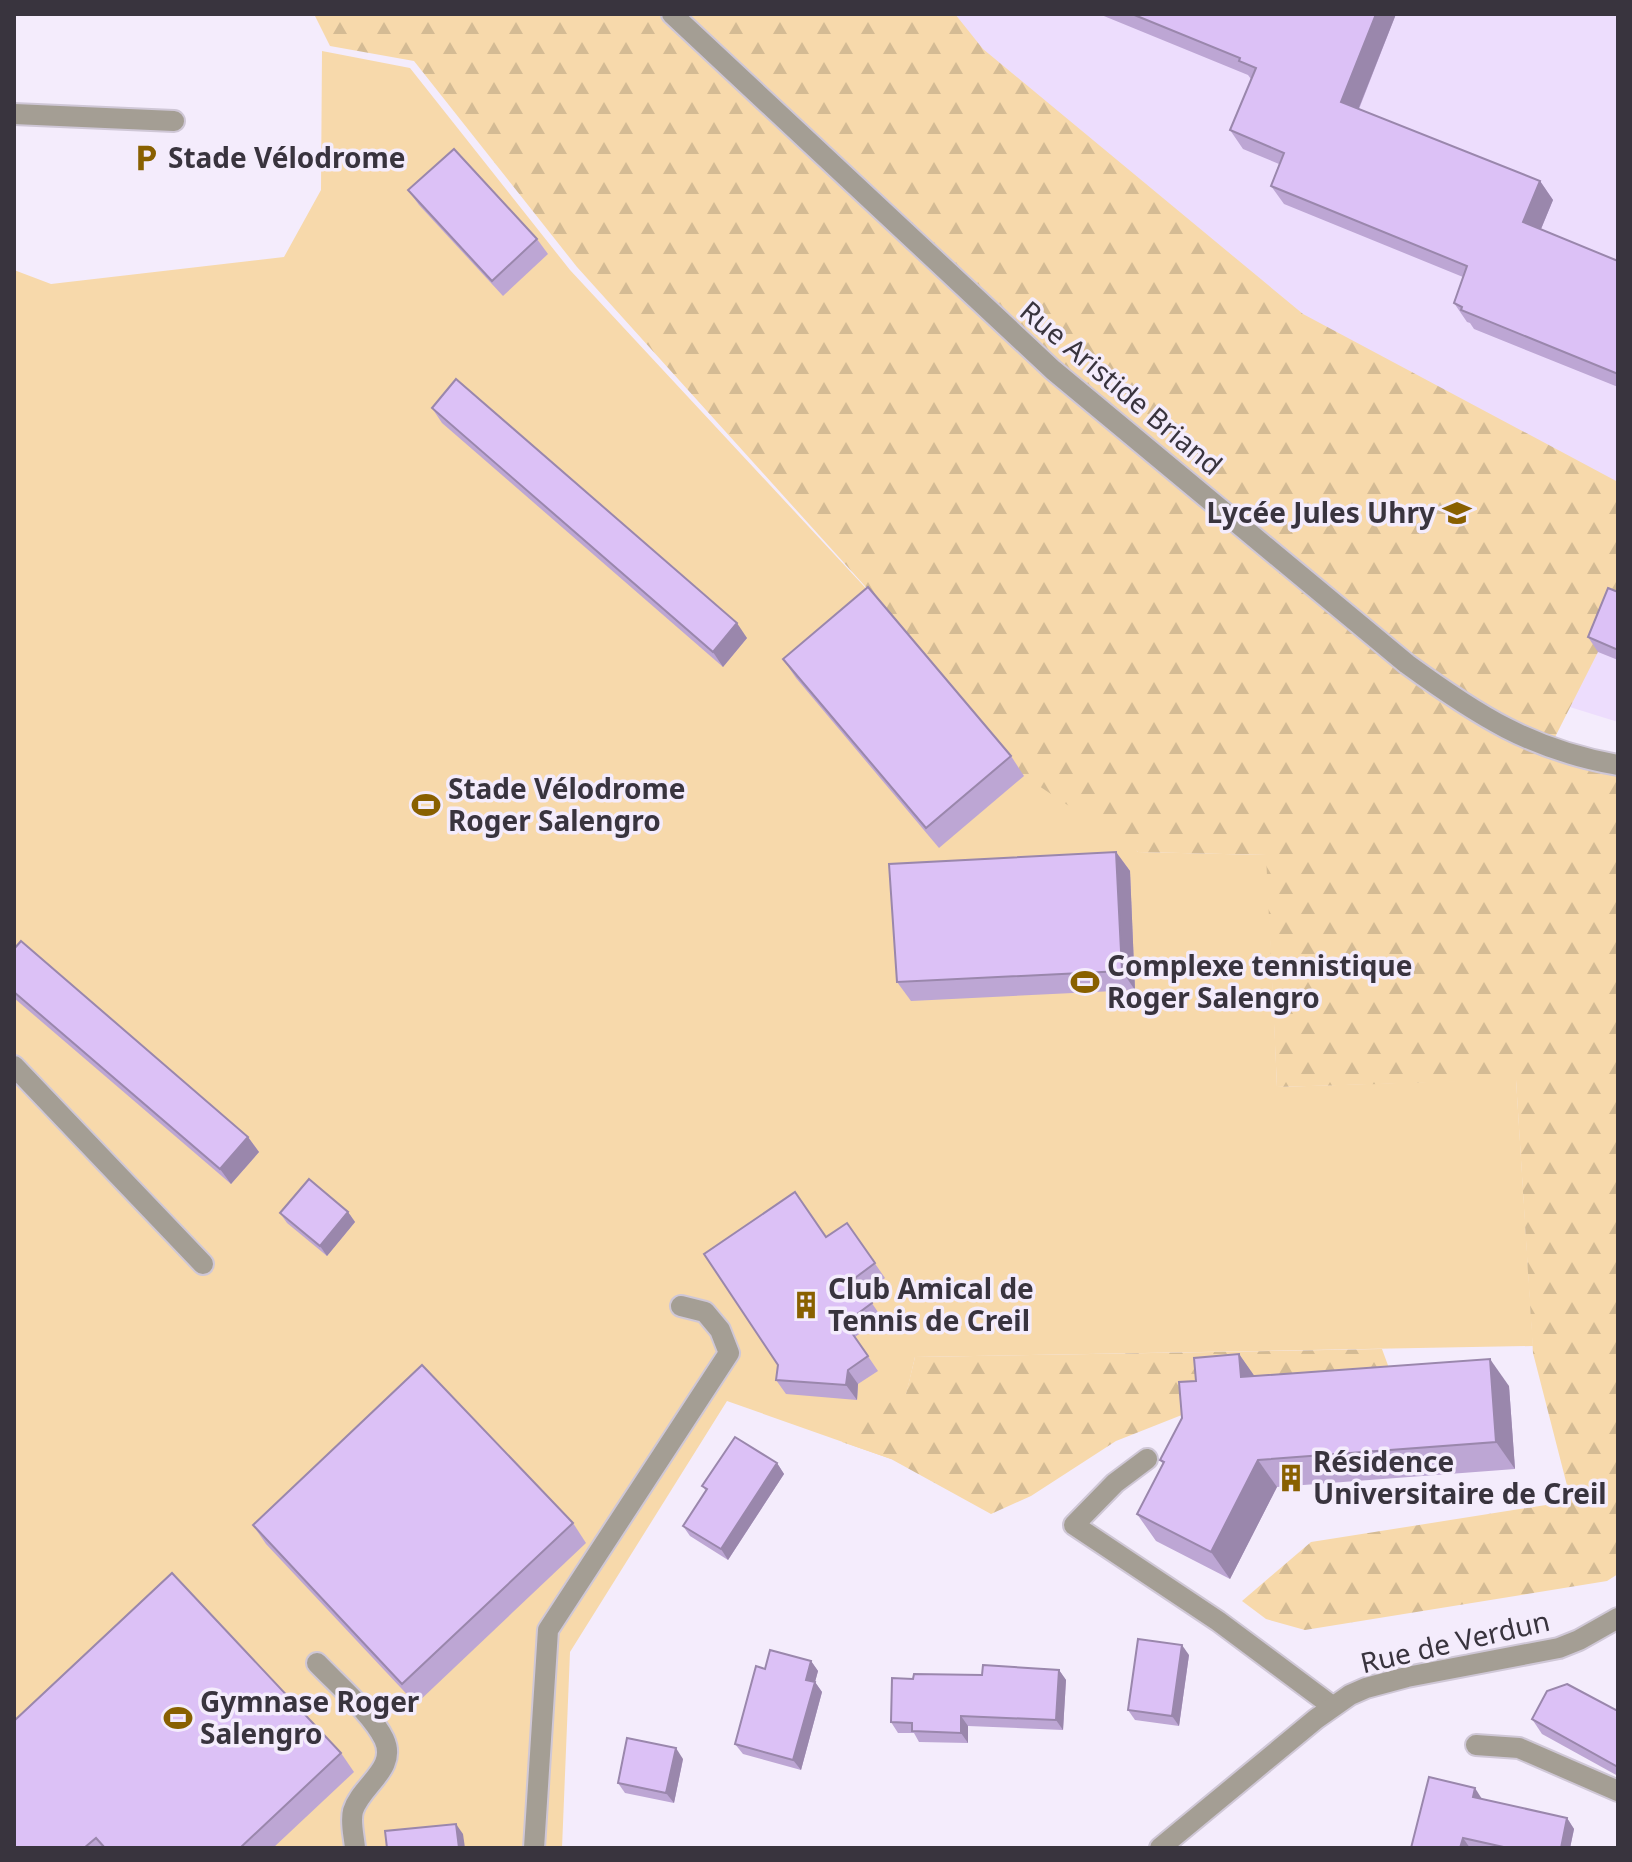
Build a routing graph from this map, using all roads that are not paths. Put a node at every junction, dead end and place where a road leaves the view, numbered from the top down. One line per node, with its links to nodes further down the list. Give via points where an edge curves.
1 (672, 14): 4 (street, Rue Aristide Briand, via 1053,370 1407,664 1510,731 1550,748)
2 (14, 114): 3 (street)
3 (174, 121)
4 (1618, 765)
5 (14, 1066): 6 (street)
6 (203, 1264)
7 (681, 1306): 15 (street, via 705,1312 729,1353 548,1630)
8 (1147, 1459): 11 (street, via 1074,1525 1218,1621)
9 (1618, 1618): 11 (street, Rue de Verdun, via 1559,1648 1387,1682)
10 (317, 1663): 14 (street, via 385,1741 384,1766 352,1813)
11 (1332, 1706): 16 (street, Rue de Verdun)
12 (1476, 1745): 13 (street, via 1519,1748)
13 (1618, 1791)
14 (355, 1848)
15 (534, 1848)
16 (1160, 1848)

